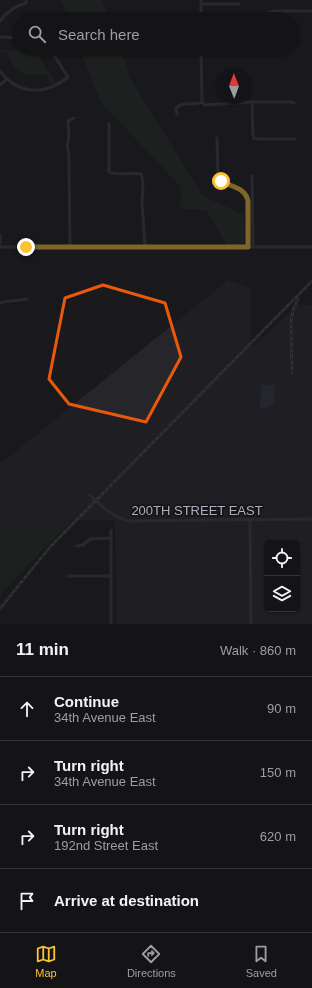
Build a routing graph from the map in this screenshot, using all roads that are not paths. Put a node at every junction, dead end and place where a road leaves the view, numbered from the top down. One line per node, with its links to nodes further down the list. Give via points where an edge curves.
1 (26, 1): 6 (street, via 13,8)
2 (201, 2): 3 (street)
3 (239, 4)
4 (312, 11): 5 (street)
5 (271, 12)
6 (0, 21)
7 (0, 37): 8 (street)
8 (12, 38)
9 (54, 56): 12 (street, via 68,77 52,87 36,90 23,88)
10 (201, 56): 14 (street)
11 (0, 71): 12 (street)
12 (7, 79): 13 (street)
13 (0, 85)
14 (202, 102): 17 (street, via 205,105); 18 (street, via 179,106 176,108)
15 (252, 102): 16 (street); 22 (street, via 255,138)
16 (294, 103)
17 (221, 104)
18 (176, 114)
19 (74, 118): 27 (street, via 68,121 67,147)
20 (109, 123): 28 (street, via 109,172 142,175)
21 (217, 138): 29 (street, via 219,178 242,191 247,198)
22 (296, 139)
23 (252, 176): 30 (street)
24 (0, 235): 25 (street)
25 (0, 244)
26 (0, 247): 27 (street)
27 (70, 247): 28 (street)
28 (145, 247): 29 (street)
29 (248, 247): 30 (street)
30 (253, 247): 31 (street)
31 (312, 247)
32 (28, 299): 33 (street)
33 (0, 303)
34 (90, 495): 36 (street, 200TH STREET EAST, via 111,514 128,521)
35 (312, 519): 36 (street, 200TH STREET EAST)
36 (250, 520): 43 (street)
37 (111, 530): 38 (street)
38 (111, 538): 39 (street, via 90,540); 41 (street)
39 (77, 546)
40 (68, 576): 41 (street)
41 (110, 576): 42 (street)
42 (111, 624)
43 (251, 624)

